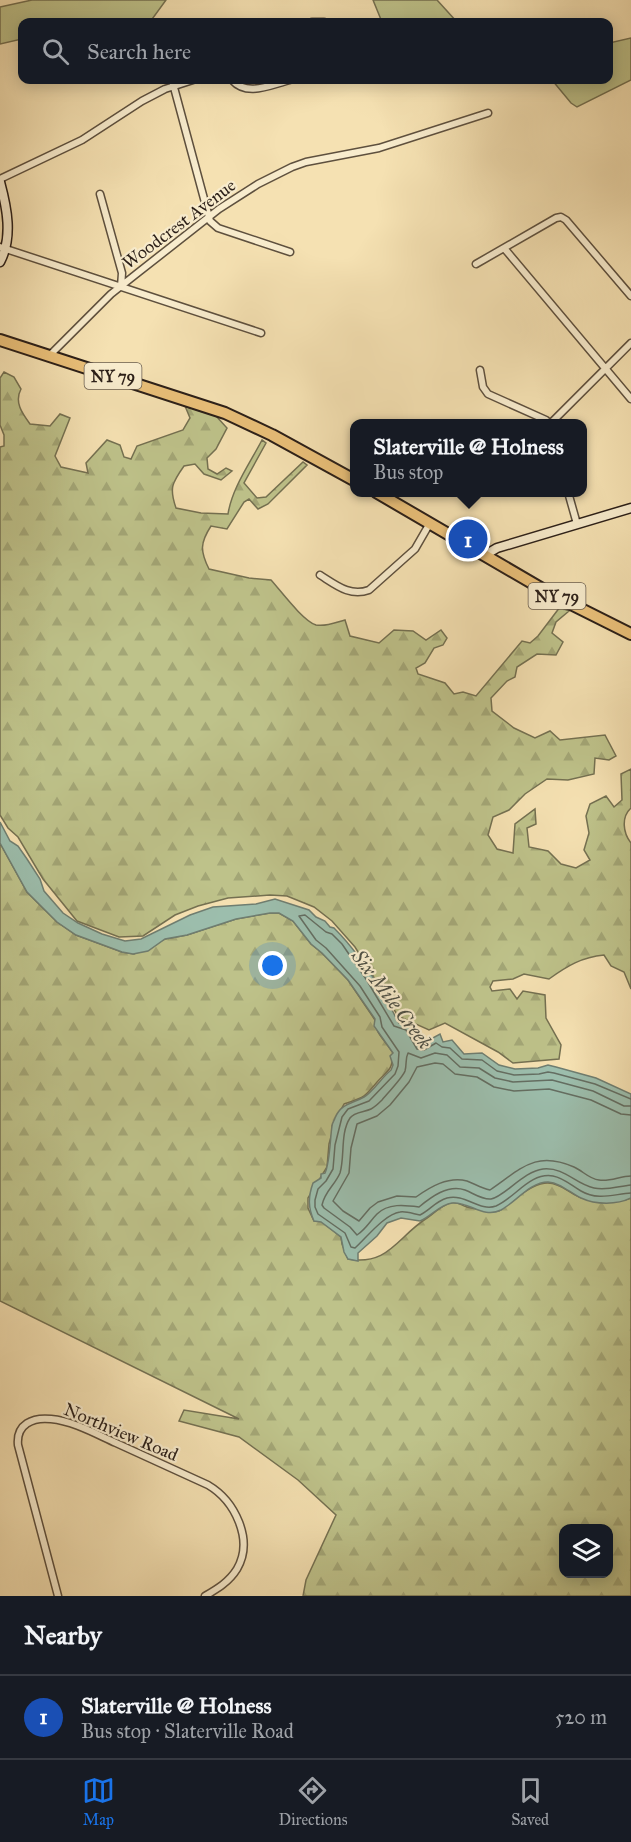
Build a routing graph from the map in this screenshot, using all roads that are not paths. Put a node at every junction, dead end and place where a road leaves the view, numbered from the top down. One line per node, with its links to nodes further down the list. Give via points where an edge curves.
1 (171, 84): 6 (street, via 82,140)
2 (173, 84): 8 (street)
3 (237, 84): 4 (street, via 250,90)
4 (274, 84)
5 (488, 113): 8 (street, Woodcrest Avenue, via 379,148 292,167)
6 (0, 181): 9 (street, via 7,214 7,238)
7 (100, 194): 14 (street, via 122,273)
8 (208, 217): 11 (street, via 218,228); 14 (street, Woodcrest Avenue)
9 (2, 248): 12 (street); 14 (street)
10 (504, 248): 13 (street); 15 (street, via 561,217); 20 (street)
11 (290, 252)
12 (0, 262)
13 (476, 264)
14 (121, 287): 16 (street); 19 (street, Woodcrest Avenue)
15 (631, 296)
16 (261, 333)
17 (0, 340): 19 (highway, NY 79)
18 (631, 343): 20 (street)
19 (49, 356): 25 (highway, NY 79, via 225,413)
20 (605, 369): 22 (street); 24 (street)
21 (480, 370): 23 (street, via 488,394)
22 (631, 399)
23 (544, 419)
24 (553, 419)
25 (350, 478)
26 (385, 497): 29 (highway, NY 79)
27 (569, 497): 30 (street)
28 (631, 508): 30 (street)
29 (430, 523): 31 (highway, NY 79); 32 (street, via 415,549 369,590 351,592)
30 (577, 524): 31 (street, via 496,548)
31 (485, 555): 33 (highway, NY 79)
32 (320, 575)
33 (631, 634)
34 (58, 1596): 35 (street, Northview Road, via 18,1445 20,1431 34,1419 56,1419 92,1432 207,1485 224,1498 241,1528 242,1556 229,1579)
35 (205, 1596)

